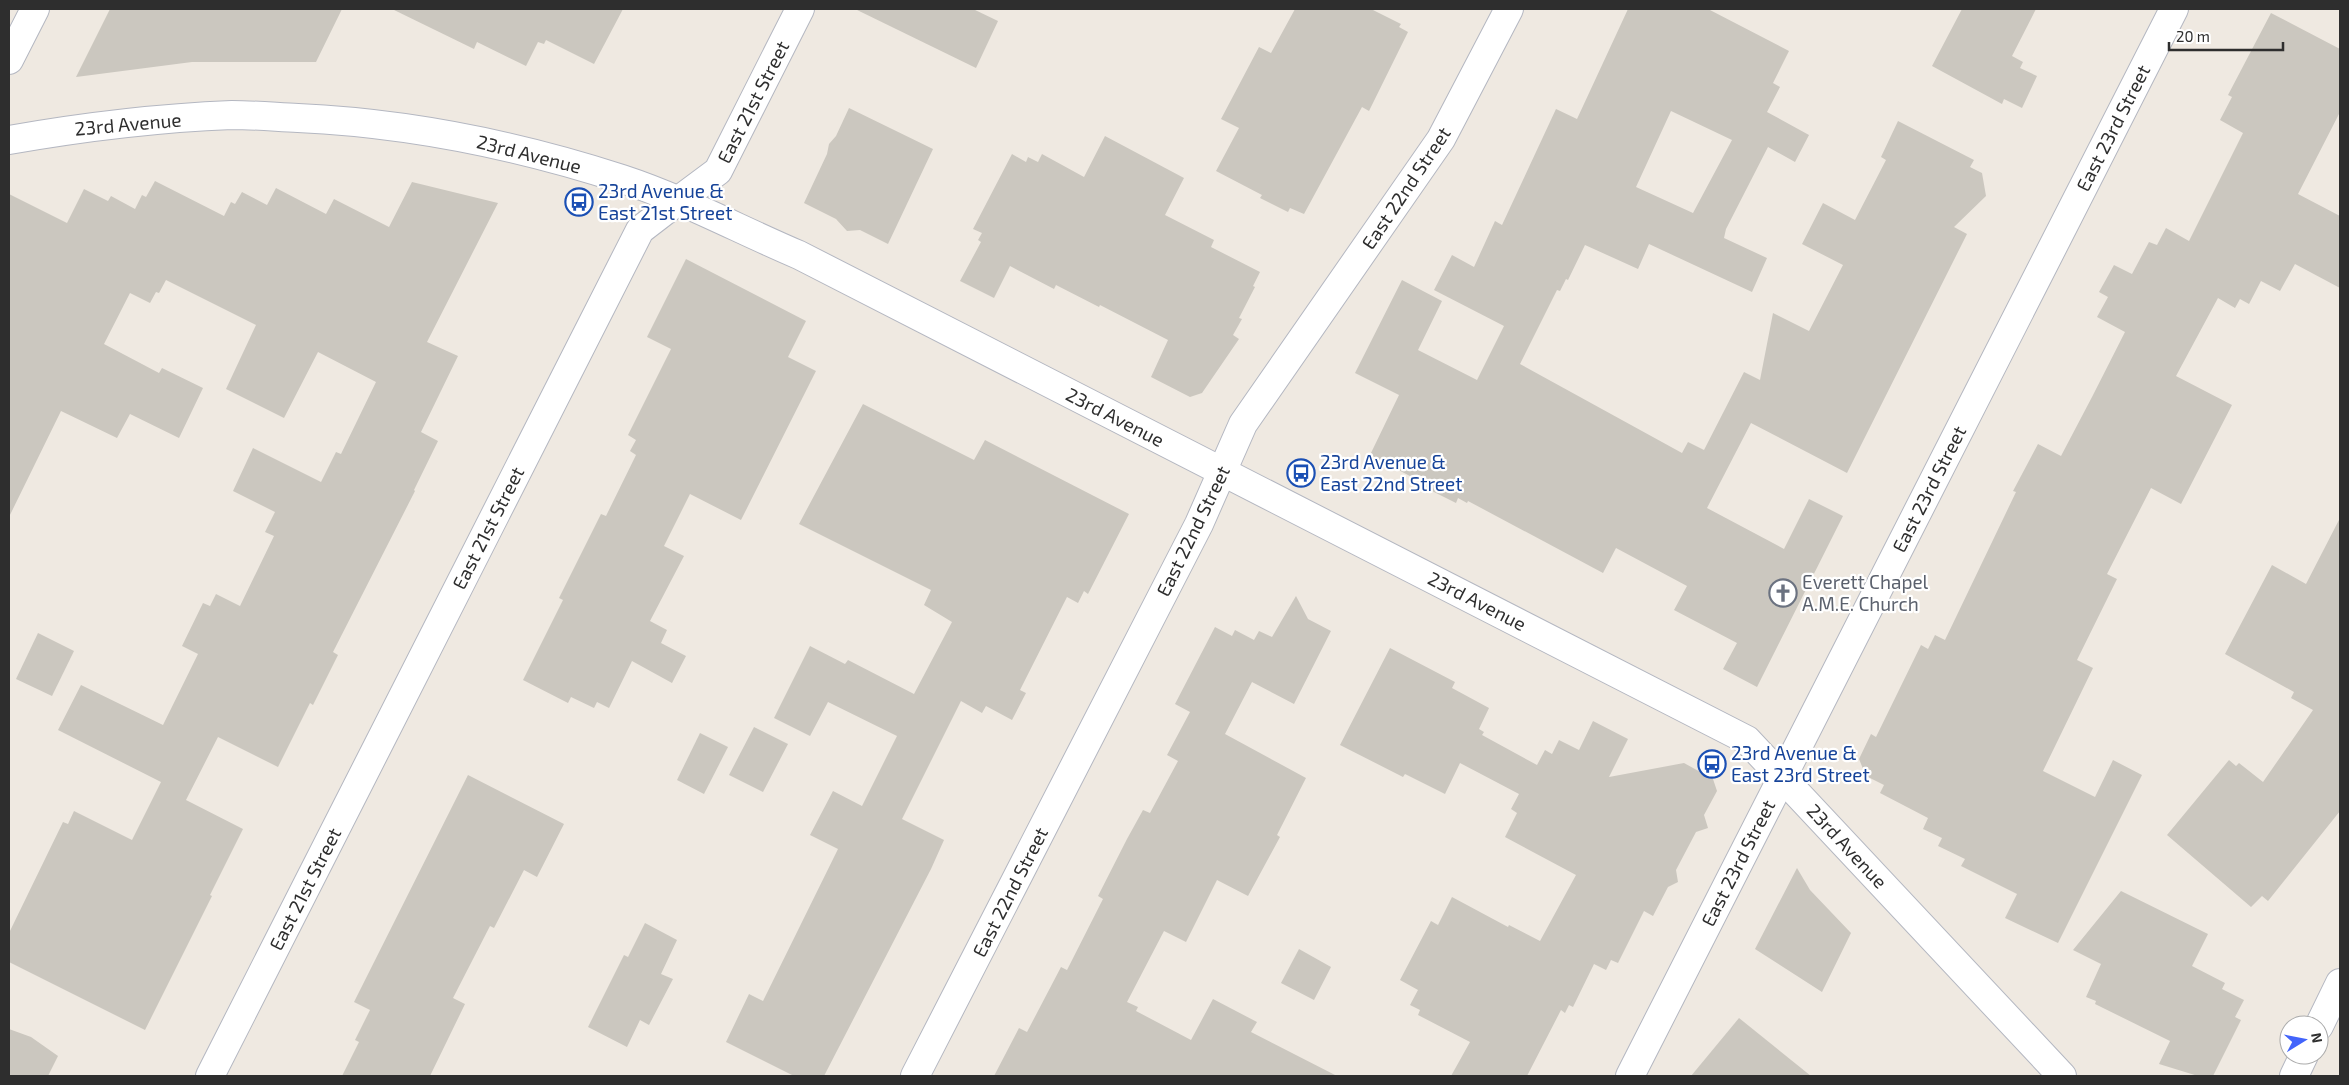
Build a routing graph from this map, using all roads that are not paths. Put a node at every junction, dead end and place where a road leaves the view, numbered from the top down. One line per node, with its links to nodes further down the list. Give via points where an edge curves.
1 (35, 9): 5 (street)
2 (800, 9): 7 (street, East 21st Street, via 718,171)
3 (1509, 9): 8 (street, East 22nd Street, via 1441,139 1243,424)
4 (2174, 9): 9 (street, East 23rd Street)
5 (9, 60)
6 (9, 140): 7 (street, 23rd Avenue, via 85,127 234,115 353,121 506,146 622,179)
7 (679, 200): 8 (street, 23rd Avenue, via 799,255); 12 (street, East 21st Street, via 640,230)
8 (1222, 472): 9 (street, 23rd Avenue, via 1729,729 1747,740); 13 (street, East 22nd Street, via 1199,524)
9 (1782, 777): 14 (street, East 23rd Street); 15 (street, 23rd Avenue)
10 (2340, 983): 11 (street)
11 (2324, 1015)
12 (210, 1076)
13 (915, 1076)
14 (1630, 1076)
15 (2062, 1076)

